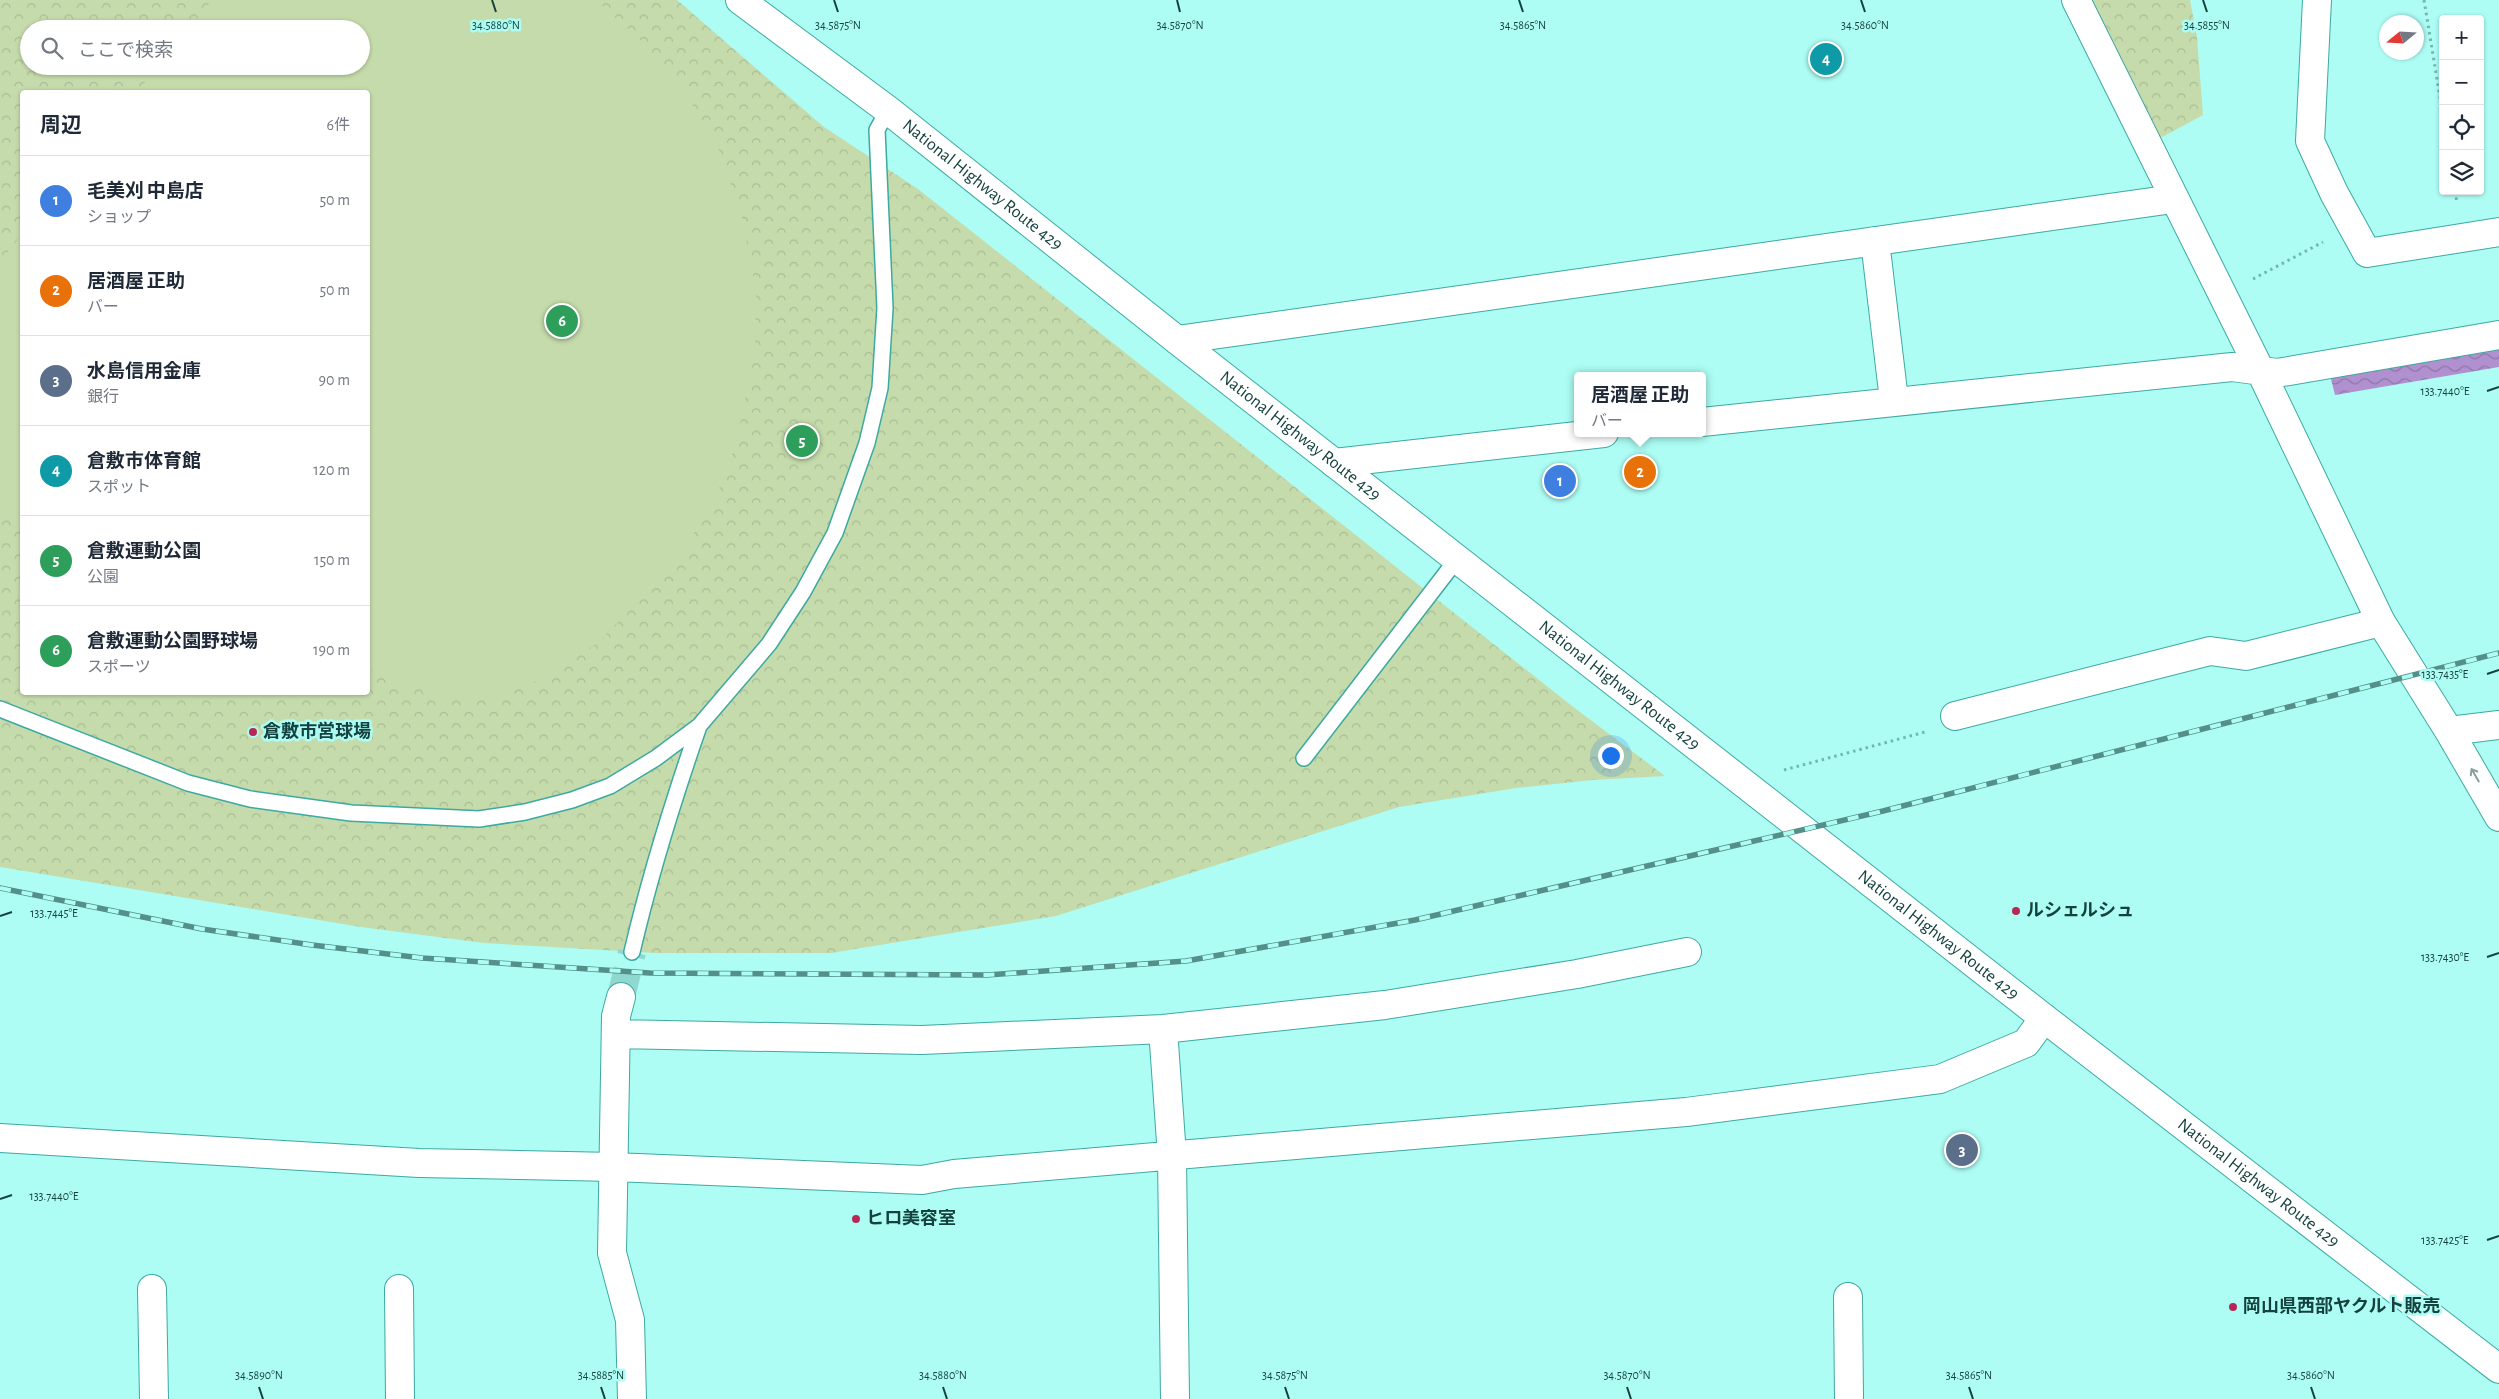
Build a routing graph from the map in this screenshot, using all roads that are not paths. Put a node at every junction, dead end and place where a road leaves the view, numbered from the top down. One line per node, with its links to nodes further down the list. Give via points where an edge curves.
1 (740, 0): 4 (main road, National Highway Route 429)
2 (2076, 0): 5 (main road)
3 (2317, 0): 6 (main road, via 2310,141 2367,253)
4 (888, 110): 9 (main road, National Highway Route 429); 20 (lane, via 877,130 885,308 880,388 867,443 835,534 803,592 769,644)
5 (2173, 199): 7 (main road); 10 (main road)
6 (2499, 232)
7 (1876, 241): 9 (main road); 11 (main road)
8 (2499, 335): 10 (main road, via 2277,372)
9 (1177, 340): 14 (main road, National Highway Route 429)
10 (2260, 370): 11 (main road, via 2232,367); 16 (main road)
11 (1894, 400): 12 (main road)
12 (1706, 422)
13 (1574, 436): 14 (main road)
14 (1334, 463): 15 (main road, National Highway Route 429)
15 (1458, 559): 22 (lane); 27 (main road, National Highway Route 429)
16 (2381, 622): 18 (main road, via 2246,656 2210,651); 21 (main road)
17 (0, 709): 20 (lane, via 188,783 250,799 351,813 479,819 525,812 610,786)
18 (1955, 716)
19 (2499, 725): 21 (main road)
20 (699, 726): 24 (lane, via 648,882)
21 (2449, 731): 23 (main road, one-way to 21)
22 (1304, 758)
23 (2499, 817)
24 (632, 952)
25 (1687, 952): 28 (main road, via 1577,974 1386,1005)
26 (621, 997): 29 (main road)
27 (2044, 1018): 31 (main road, via 2026,1043 1940,1079 1686,1112); 36 (main road, National Highway Route 429)
28 (1163, 1029): 29 (main road, via 922,1040); 31 (main road)
29 (616, 1034): 32 (main road)
30 (0, 1138): 32 (main road, via 418,1163)
31 (1172, 1156): 32 (main road, via 954,1174 922,1180); 40 (main road)
32 (614, 1168): 39 (main road, via 612,1253 630,1320)
33 (152, 1289): 37 (main road)
34 (399, 1289): 38 (main road)
35 (1848, 1297): 41 (main road)
36 (2499, 1369)
37 (154, 1399)
38 (400, 1399)
39 (632, 1399)
40 (1175, 1399)
41 (1849, 1399)

